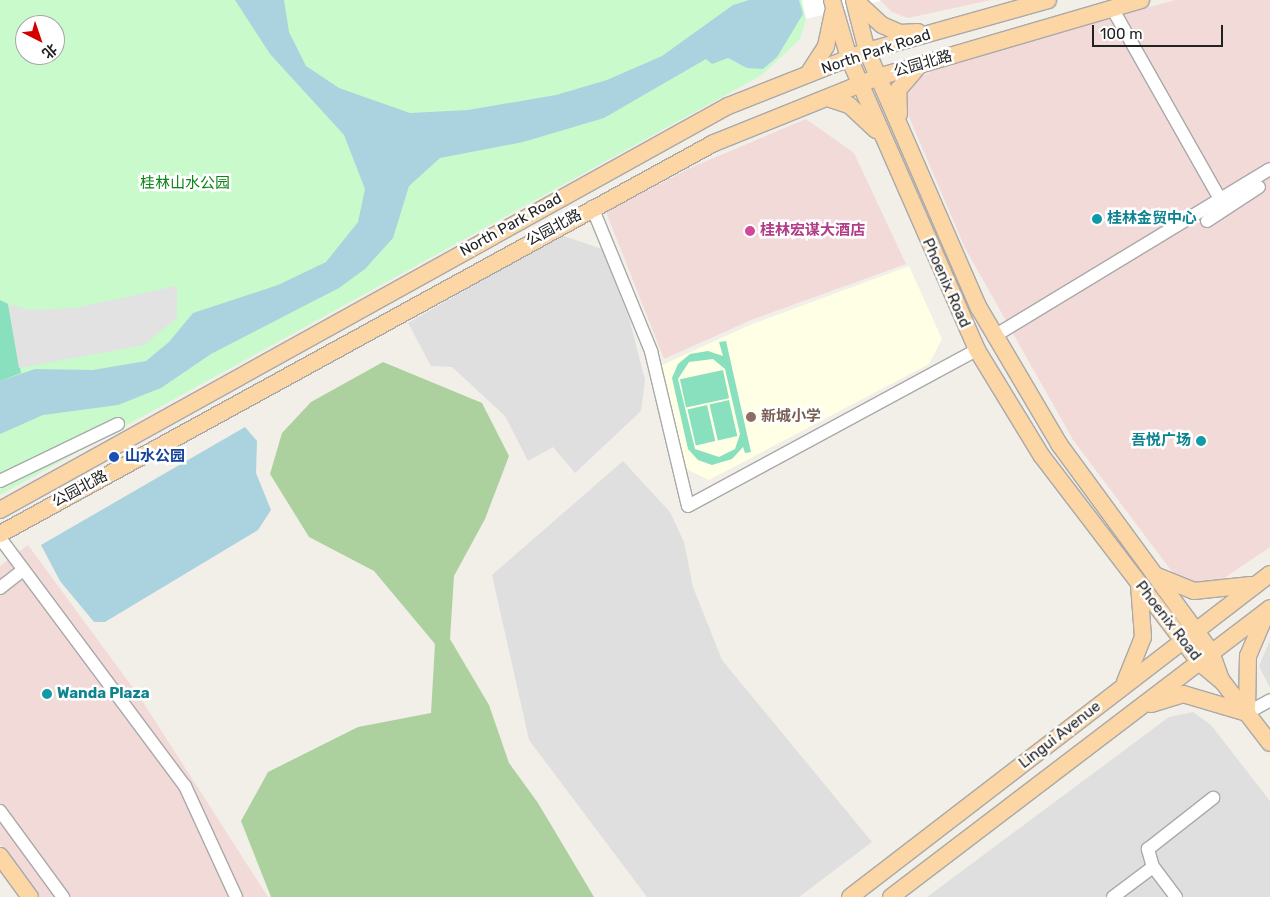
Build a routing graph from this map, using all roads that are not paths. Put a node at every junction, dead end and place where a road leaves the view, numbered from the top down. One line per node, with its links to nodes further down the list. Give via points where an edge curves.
1 (854, 0): 6 (main road, via 882,25 900,33); 7 (main road, Phoenix Road)
2 (1048, 0): 6 (main road, North Park Road)
3 (1141, 0): 5 (main road, 公园北路)
4 (833, 2): 8 (main road, Phoenix Road); 10 (main road, via 826,46)
5 (1115, 8): 9 (main road, 公园北路); 18 (street)
6 (937, 31): 7 (main road, North Park Road)
7 (867, 51): 8 (main road, North Park Road); 11 (main road, Phoenix Road)
8 (849, 58): 10 (main road, North Park Road); 12 (main road, Phoenix Road)
9 (920, 65): 11 (main road, 公园北路); 14 (main road, via 898,90)
10 (808, 74): 24 (main road, North Park Road, via 728,106)
11 (878, 77): 12 (main road, 公园北路); 14 (main road, Phoenix Road)
12 (860, 84): 13 (main road, 公园北路); 15 (main road, Phoenix Road)
13 (827, 98): 15 (main road, via 849,105); 19 (main road, 公园北路, via 714,143)
14 (901, 129): 20 (main road, Phoenix Road, via 979,308)
15 (883, 137): 21 (main road, Phoenix Road)
16 (1270, 169): 18 (street)
17 (1270, 179): 18 (street)
18 (1226, 204): 20 (street)
19 (592, 208): 21 (street, via 651,351 688,506); 25 (main road, 公园北路)
20 (998, 339): 29 (main road, Phoenix Road, via 1059,444)
21 (977, 350): 30 (main road, Phoenix Road, via 1041,455)
22 (118, 424): 23 (street)
23 (0, 482)
24 (0, 510)
25 (0, 534)
26 (0, 538): 27 (street)
27 (23, 570): 32 (street); 45 (street, via 185,786)
28 (1270, 574): 31 (main road, Lingui Avenue)
29 (1154, 575): 31 (main road, via 1194,591); 34 (main road, Phoenix Road)
30 (1139, 583): 34 (main road, Phoenix Road); 36 (main road, via 1143,637)
31 (1256, 584): 34 (main road, Lingui Avenue)
32 (0, 588)
33 (1270, 608): 35 (main road, Lingui Avenue); 39 (main road, via 1248,656)
34 (1189, 635): 35 (main road, Phoenix Road); 36 (main road, Lingui Avenue)
35 (1205, 657): 38 (main road, Lingui Avenue); 39 (main road, Phoenix Road)
36 (1124, 686): 48 (main road, Lingui Avenue)
37 (1270, 700): 39 (street)
38 (1136, 709): 39 (main road, via 1183,694); 49 (main road, Lingui Avenue)
39 (1247, 713): 40 (main road, Phoenix Road)
40 (1270, 743)
41 (1213, 798): 44 (street, via 1148,849)
42 (0, 811): 47 (street)
43 (0, 856): 46 (main road)
44 (1153, 867): 50 (street); 51 (street)
45 (233, 896)
46 (30, 897)
47 (63, 897)
48 (850, 897)
49 (891, 897)
50 (1113, 897)
51 (1176, 897)

